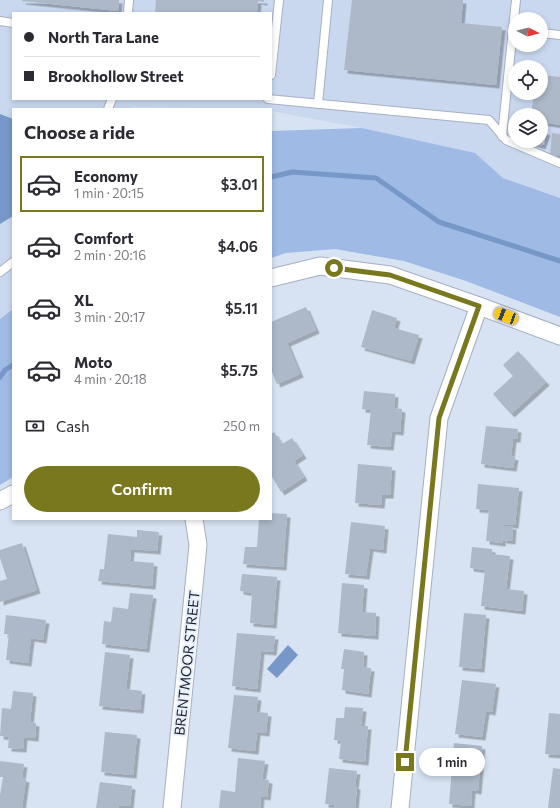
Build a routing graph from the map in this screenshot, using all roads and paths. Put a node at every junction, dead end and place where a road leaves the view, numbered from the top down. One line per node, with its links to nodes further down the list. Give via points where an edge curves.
1 (129, 0): 5 (lane)
2 (279, 0): 12 (lane)
3 (328, 0): 14 (lane)
4 (516, 0): 6 (lane)
5 (128, 12)
6 (515, 12)
7 (0, 20): 8 (lane)
8 (12, 23)
9 (548, 34): 10 (lane)
10 (560, 35)
11 (511, 52): 15 (lane)
12 (272, 53)
13 (272, 99): 14 (lane)
14 (318, 104): 15 (lane, via 489,120)
15 (502, 136): 16 (lane)
16 (560, 163)
17 (12, 263): 18 (lane)
18 (0, 272)
19 (272, 278): 20 (street, via 320,266 390,275)
20 (479, 306): 21 (street); 26 (street, via 439,418)
21 (560, 336)
22 (12, 495): 23 (street)
23 (0, 501)
24 (194, 520): 25 (street, BRENTMOOR STREET, via 198,545)
25 (172, 808)
26 (400, 808)

